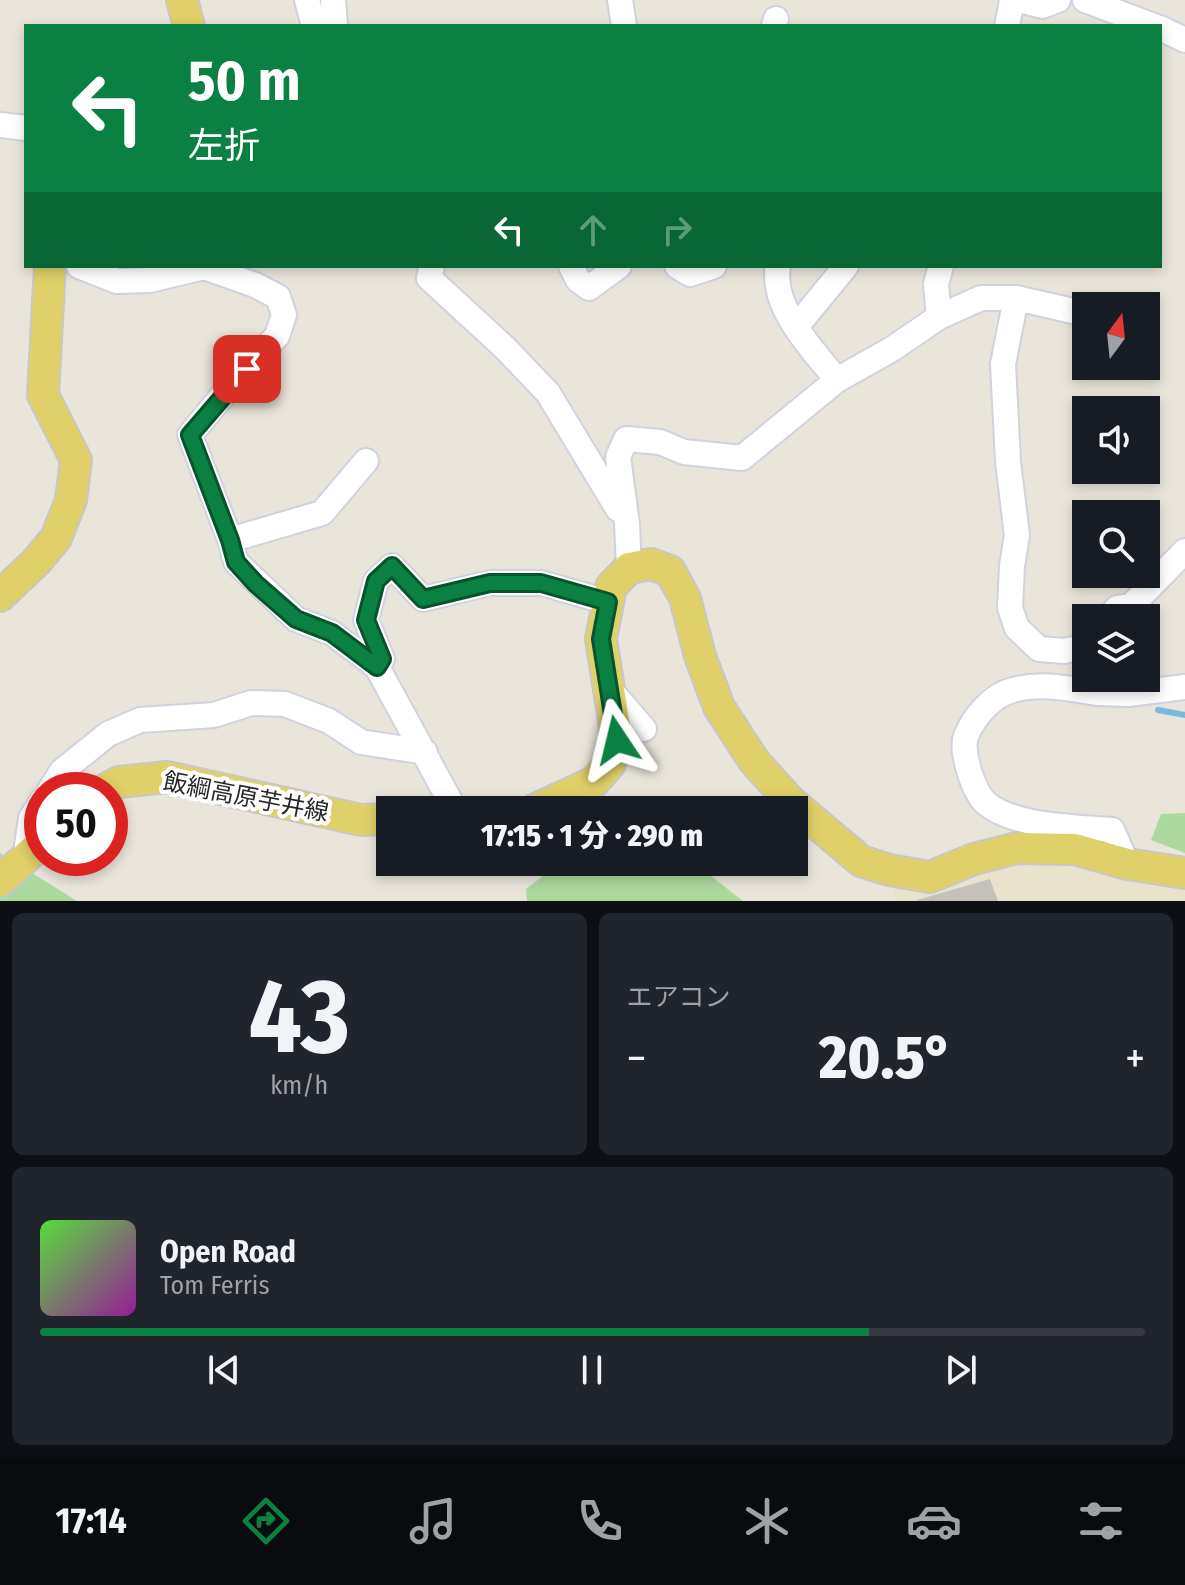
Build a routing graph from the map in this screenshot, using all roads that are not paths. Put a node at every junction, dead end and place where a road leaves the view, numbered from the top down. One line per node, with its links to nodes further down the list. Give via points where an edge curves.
1 (182, 0): 9 (main road)
2 (307, 0): 10 (street)
3 (333, 0): 11 (street)
4 (620, 0): 12 (street)
5 (1012, 0): 13 (street)
6 (1019, 0): 7 (street, via 1042,6)
7 (1058, 0)
8 (1085, 0): 14 (street)
9 (188, 24)
10 (313, 24)
11 (335, 24)
12 (624, 24)
13 (1007, 24)
14 (1149, 24)
15 (1162, 29): 16 (street)
16 (1185, 40)
17 (0, 125): 18 (street)
18 (24, 128)
19 (50, 268): 41 (main road, via 43,395 76,460 71,500 56,538)
20 (84, 268): 21 (street, via 117,281 150,280)
21 (200, 268)
22 (207, 268): 38 (street, via 278,297 284,315 277,336 190,435)
23 (432, 268): 37 (street, via 429,278 548,393)
24 (572, 268): 25 (street, via 589,288)
25 (616, 268)
26 (680, 268): 27 (street, via 690,274)
27 (708, 268)
28 (778, 268): 34 (street, via 779,290)
29 (844, 268): 34 (street)
30 (940, 268): 33 (street)
31 (1016, 298): 32 (street); 33 (street, via 981,298); 44 (street, via 1003,364 1017,535 1010,608 1017,628 1039,649)
32 (1072, 311)
33 (939, 317): 35 (street)
34 (796, 327): 35 (street)
35 (837, 380): 37 (street, via 742,458 626,439 618,457)
36 (366, 461): 38 (street, via 322,513)
37 (627, 524): 40 (street)
38 (230, 540): 45 (street, via 236,562 296,619 332,633)
39 (1185, 551): 43 (street)
40 (629, 568): 42 (main road, via 611,587); 60 (main road, via 651,564 670,571 685,598 719,707 754,761 790,801 861,861 930,877 1017,848 1074,849)
41 (0, 596)
42 (608, 602): 45 (street, via 541,583 490,583 423,599 392,566 376,581 366,620 382,659); 47 (main road, via 601,639)
43 (1141, 604)
44 (1072, 649)
45 (377, 667): 53 (street)
46 (1072, 686): 60 (street, via 1009,690 984,707 965,739 972,780 986,803 1016,818 1112,830)
47 (608, 687): 52 (street); 57 (main road, via 617,740 610,764 594,782)
48 (1185, 687): 49 (street)
49 (1160, 690)
50 (1122, 692): 51 (street)
51 (1144, 692)
52 (644, 729)
53 (425, 752): 54 (street, via 361,742 329,721 285,704 251,703 214,715 140,720 108,734); 56 (street)
54 (61, 772)
55 (128, 781): 58 (main road, 飯綱高原芋井線, via 167,777)
56 (448, 796)
57 (564, 796)
58 (376, 819)
59 (24, 860): 62 (main road)
60 (1127, 864): 61 (main road)
61 (1185, 873)
62 (0, 881)

